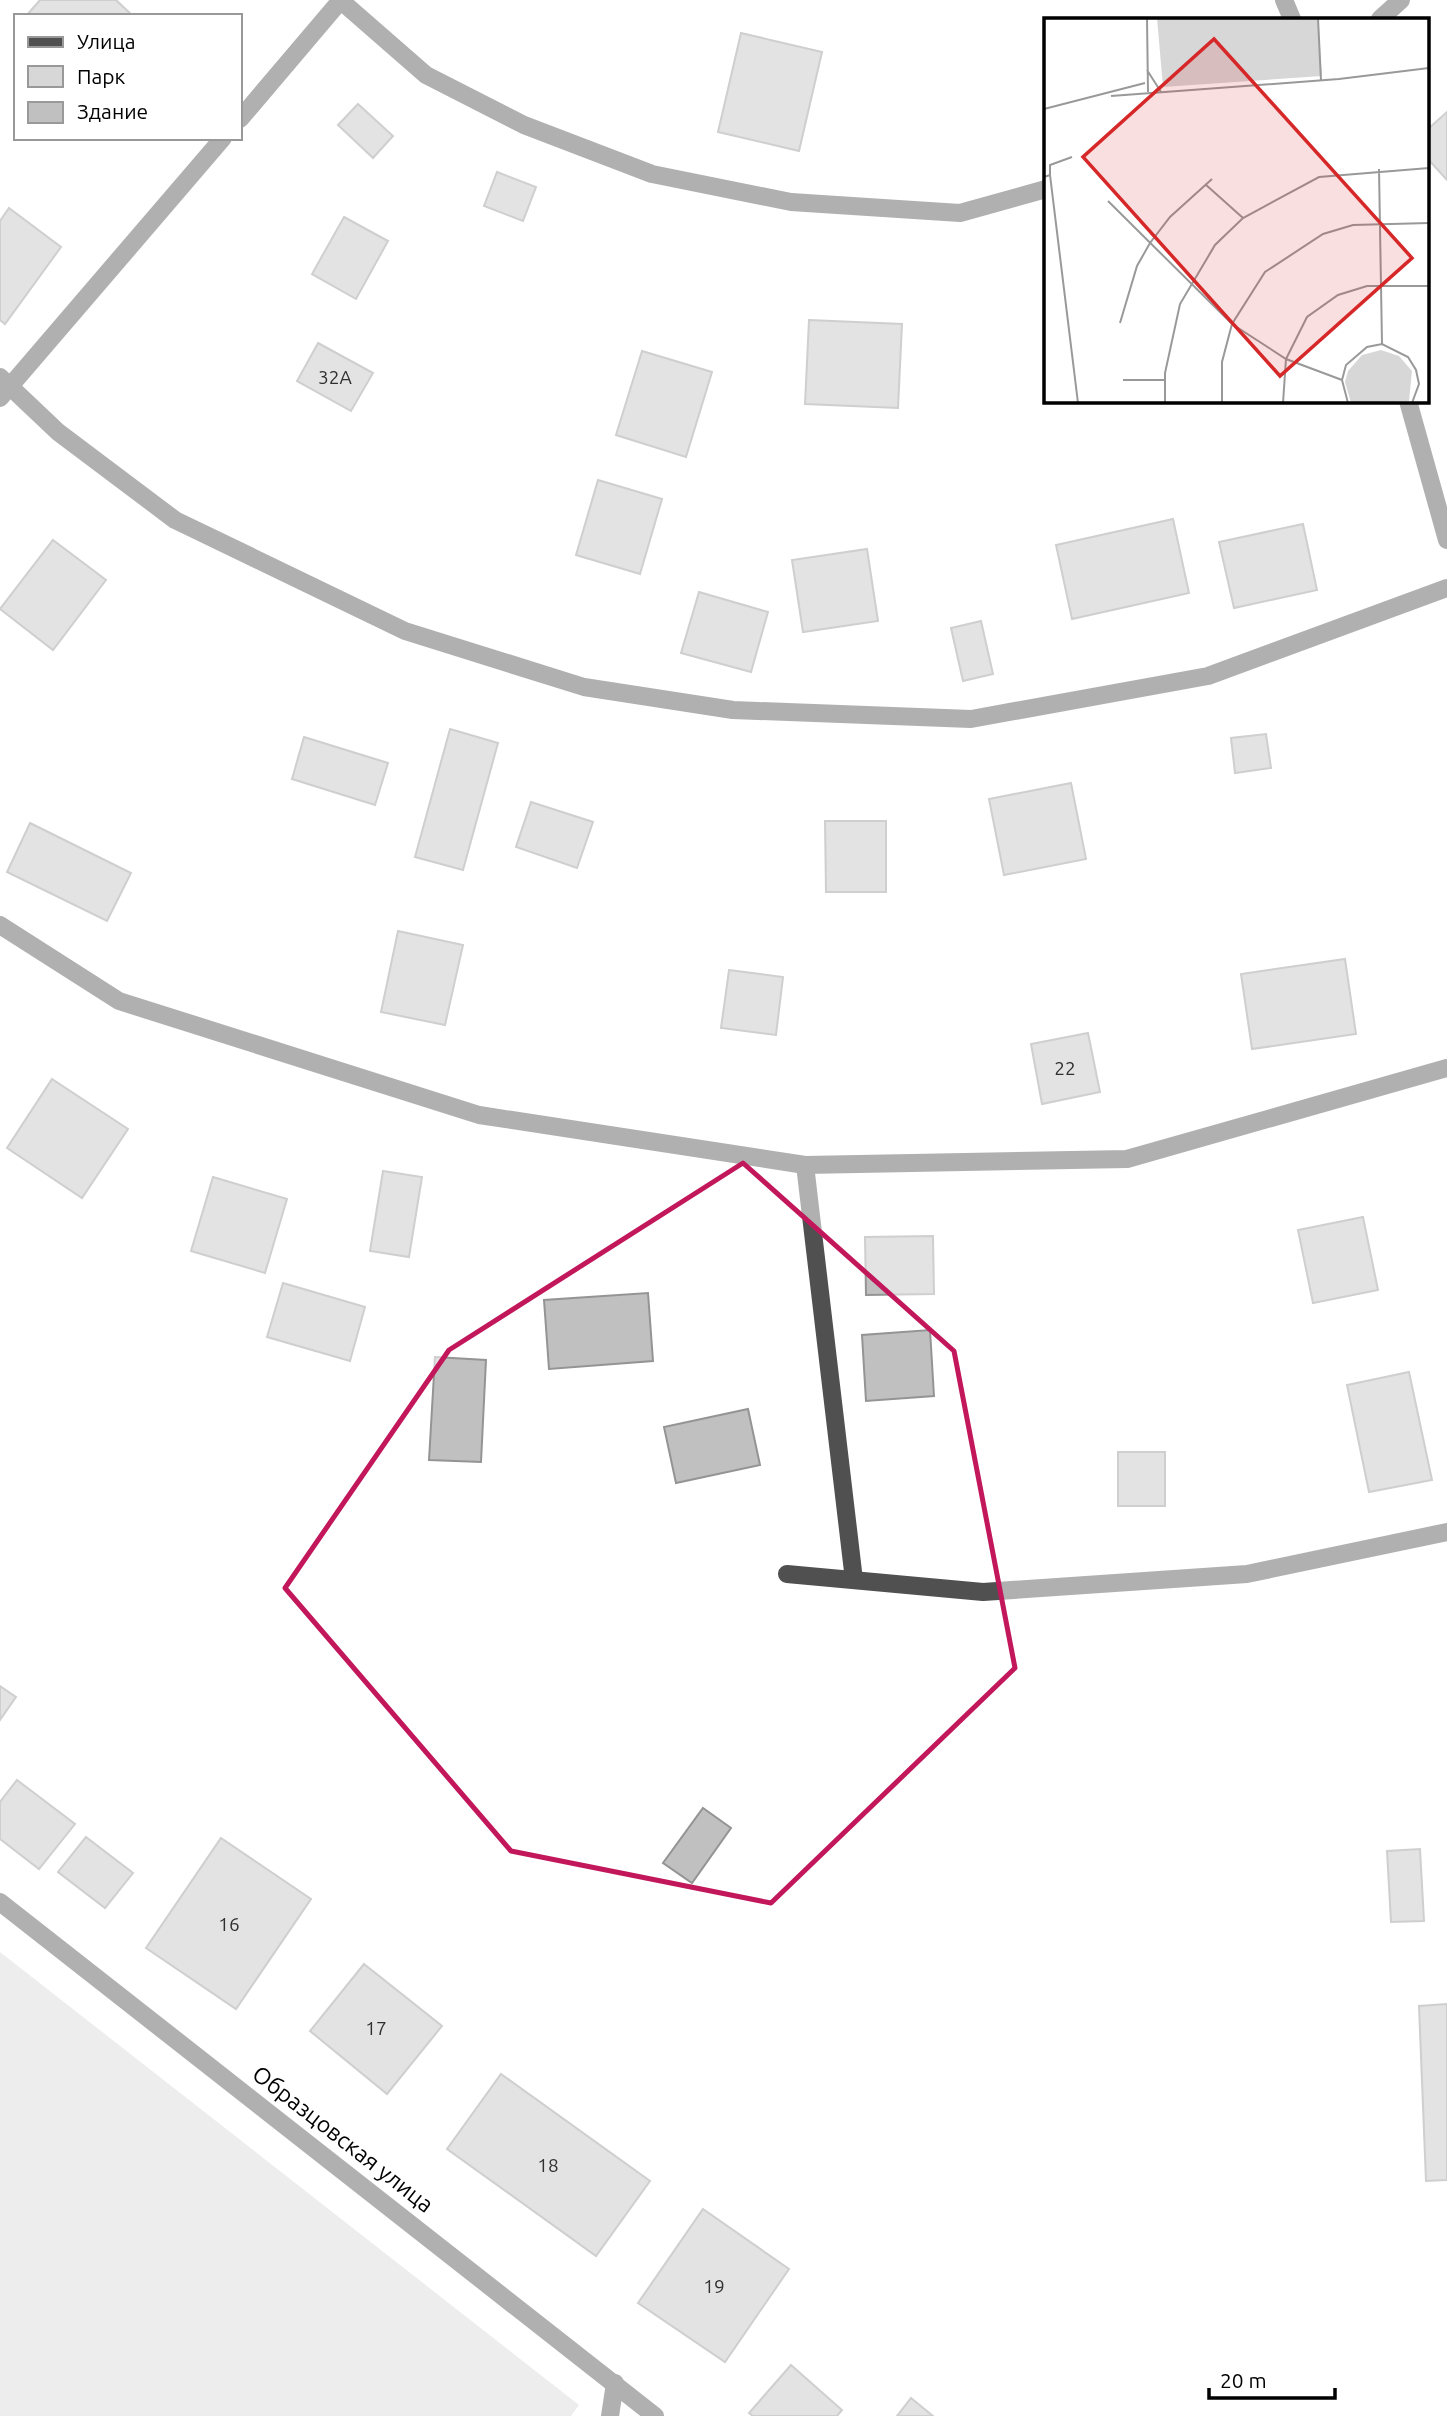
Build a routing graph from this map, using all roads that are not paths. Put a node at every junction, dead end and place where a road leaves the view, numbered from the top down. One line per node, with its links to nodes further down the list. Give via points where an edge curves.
1 (1284, 0): 4 (street)
2 (1401, 0): 5 (street)
3 (343, 2): 6 (street); 8 (street, via 426,75 524,125 652,174 791,202 960,214)
4 (1292, 18)
5 (1381, 18)
6 (242, 117)
7 (221, 140): 9 (street)
8 (1044, 190)
9 (4, 387): 12 (street, via 175,520 405,631 583,687 733,710 971,719 1208,676)
10 (1408, 402): 11 (street)
11 (1447, 540)
12 (1447, 588)
13 (0, 925): 15 (street, via 119,1002 479,1115)
14 (1447, 1068): 15 (street, via 1127,1159)
15 (805, 1164): 18 (street)
16 (1447, 1532): 18 (street, via 1247,1574 983,1592)
17 (787, 1574): 18 (street)
18 (854, 1580)
19 (0, 1902): 20 (street, Образцовская улица)
20 (615, 2383): 21 (street); 22 (street, Образцовская улица)
21 (610, 2416)
22 (655, 2416)

